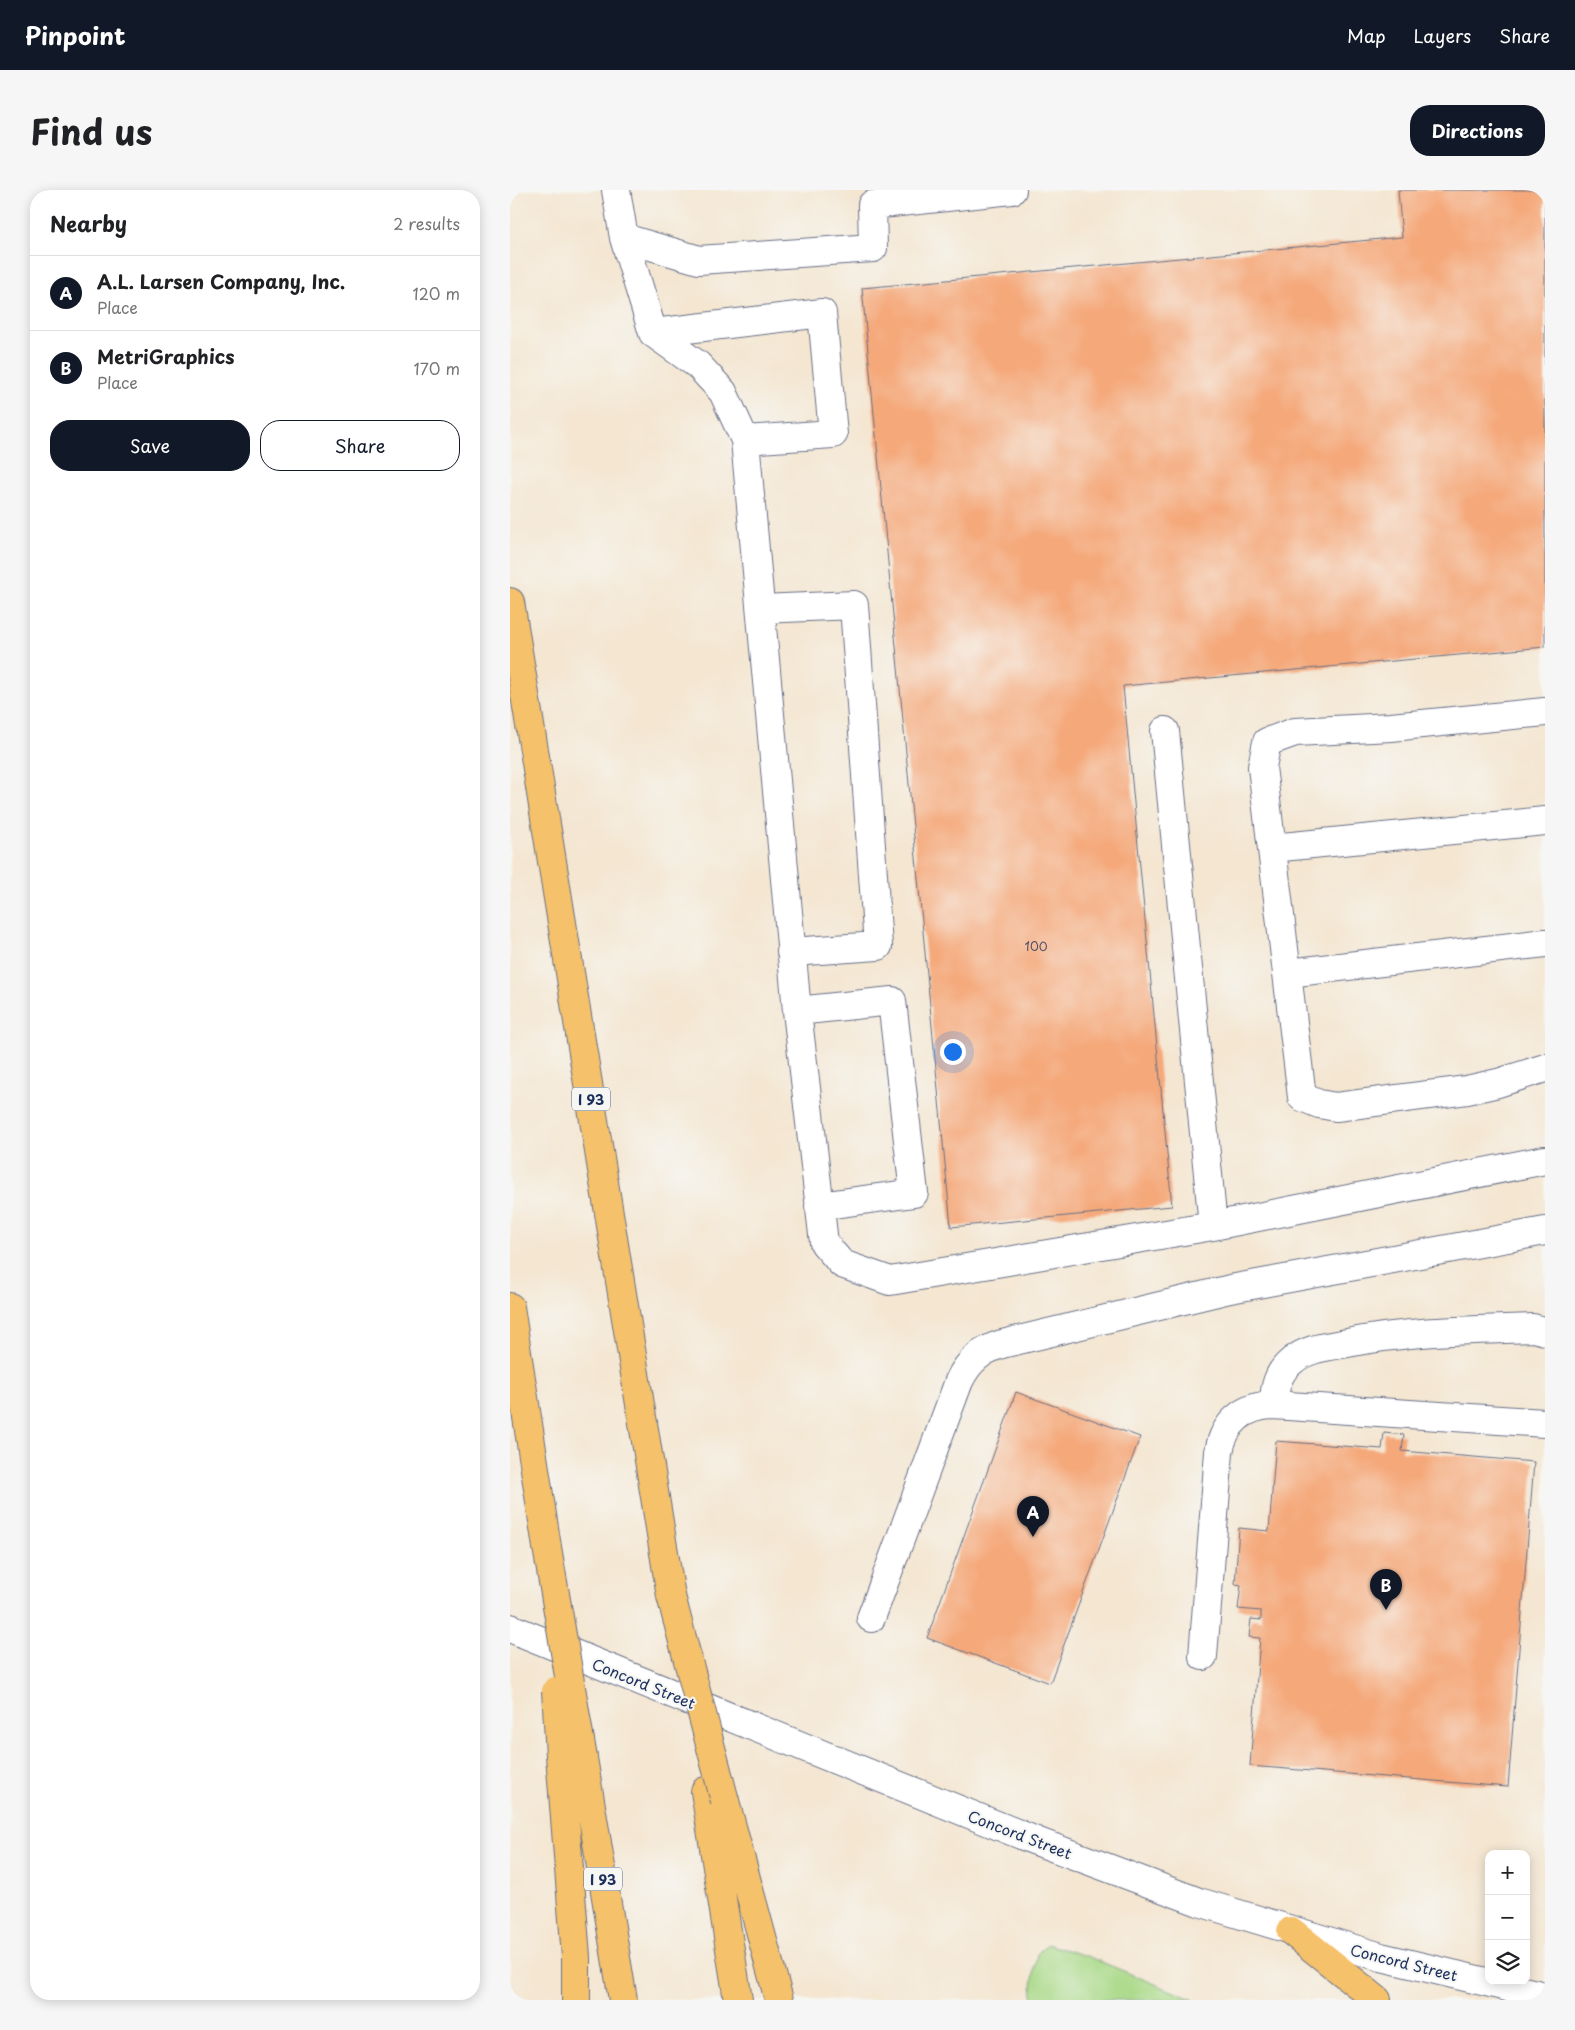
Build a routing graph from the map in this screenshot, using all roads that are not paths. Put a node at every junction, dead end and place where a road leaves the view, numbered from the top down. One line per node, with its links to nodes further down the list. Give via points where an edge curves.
1 (616, 190): 3 (street)
2 (1012, 190): 3 (street, via 872,205 873,248 699,260)
3 (624, 238): 4 (street)
4 (653, 333): 5 (street, via 698,365 724,392); 5 (street, via 822,313 834,434)
5 (745, 440): 7 (street)
6 (510, 602): 29 (highway, I 93, bridge, via 671,1596)
7 (761, 609): 13 (street); 13 (street, via 854,605 878,946)
8 (1545, 712): 11 (street, via 1390,727 1295,732 1267,742 1262,767)
9 (1165, 731): 19 (street)
10 (1545, 821): 11 (street)
11 (1272, 848): 14 (street)
12 (1545, 943): 14 (street)
13 (791, 952): 15 (street)
14 (1288, 973): 16 (street, via 1302,1097 1319,1104 1336,1107 1468,1090)
15 (797, 1012): 18 (street); 18 (street, via 892,1001 914,1193)
16 (1545, 1068)
17 (1545, 1160): 19 (street)
18 (819, 1206): 19 (street, via 824,1243 842,1264 890,1281)
19 (1213, 1226)
20 (1545, 1231): 25 (street, via 1230,1288 1002,1344 984,1352 969,1364 959,1381)
21 (510, 1307): 28 (highway, bridge, via 547,1547)
22 (1545, 1331): 23 (street, via 1533,1328 1444,1330 1383,1336 1317,1349 1302,1354 1284,1369 1277,1380)
23 (1273, 1405): 24 (street); 27 (street, via 1244,1412 1229,1425 1220,1442)
24 (1545, 1423)
25 (871, 1618)
26 (510, 1628): 30 (street, Concord Street, via 1044,1844 1199,1902)
27 (1202, 1656)
28 (572, 1756): 32 (highway); 33 (highway, I 93)
29 (715, 1796): 34 (highway, I 93); 35 (highway)
30 (1291, 1931): 31 (street, Concord Street, via 1381,1957); 36 (highway)
31 (1545, 1996)
32 (576, 2000)
33 (623, 2000)
34 (738, 2000)
35 (779, 2000)
36 (1377, 2000)

